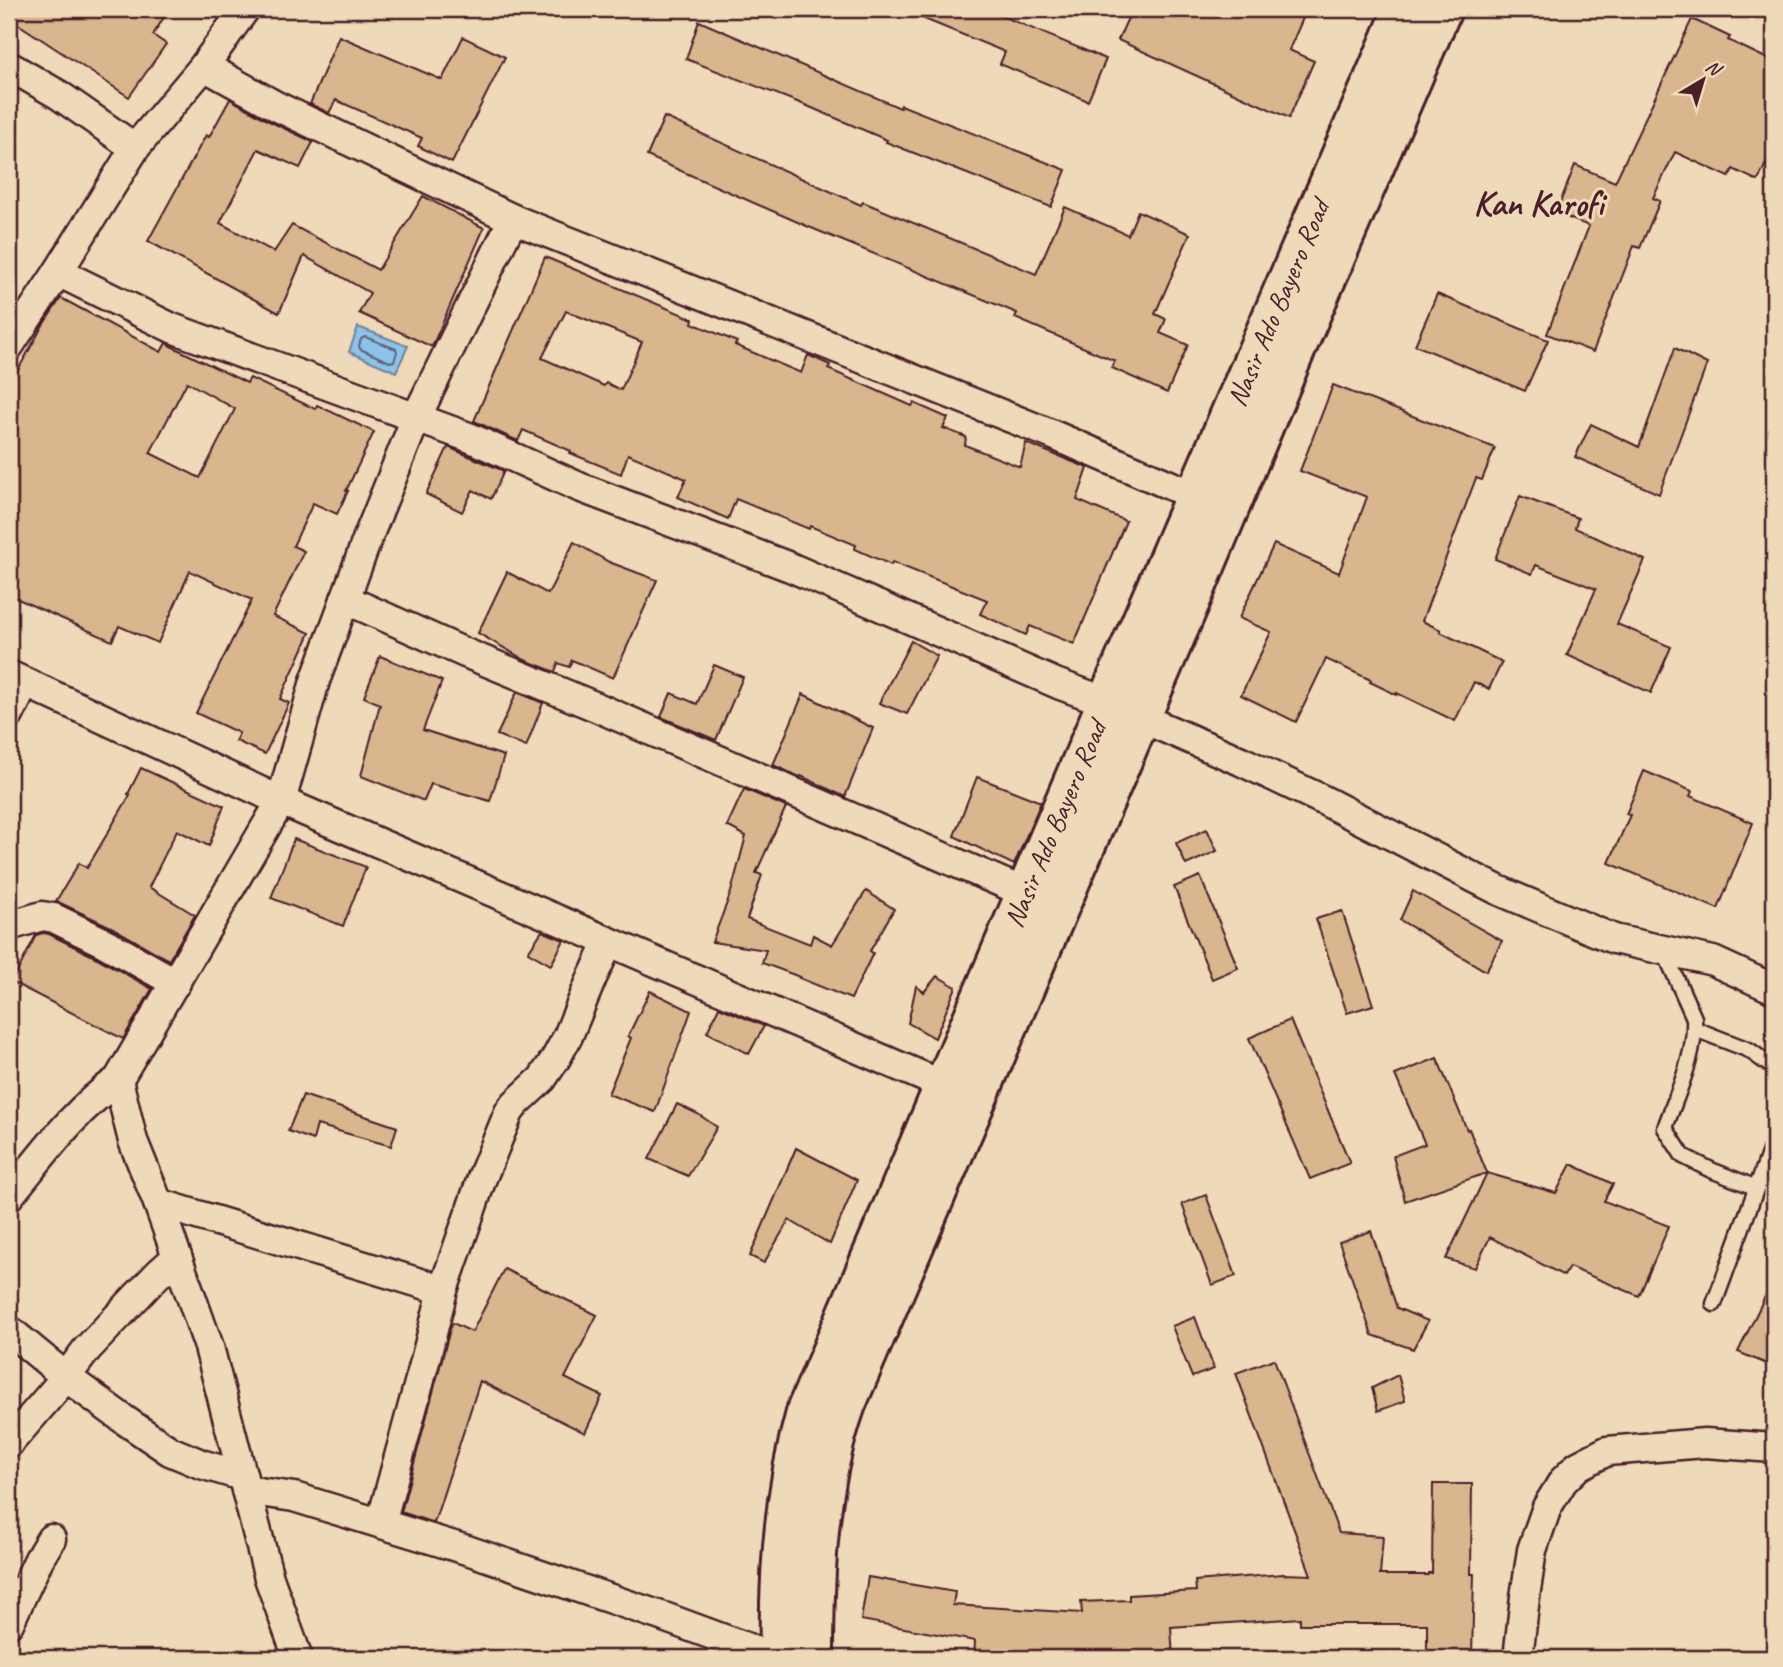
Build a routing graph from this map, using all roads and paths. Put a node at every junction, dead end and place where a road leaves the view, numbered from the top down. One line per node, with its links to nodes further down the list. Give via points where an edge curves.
1 (246, 9): 5 (street)
2 (1404, 9): 11 (street, Nasir Ado Bayero Road)
3 (1442, 9): 14 (street, via 1198,584)
4 (9, 66): 6 (street, via 60,95)
5 (204, 66): 6 (street); 7 (street, via 276,106)
6 (135, 148): 8 (street)
7 (513, 219): 10 (street); 11 (street)
8 (58, 272): 9 (street); 10 (street, via 173,328)
9 (9, 346)
10 (416, 418): 12 (street); 14 (street, via 579,487 790,566)
11 (1195, 496): 14 (street, Nasir Ado Bayero Road)
12 (345, 599): 16 (street, via 315,681); 17 (street)
13 (17, 679): 15 (street); 16 (street)
14 (1123, 710): 17 (street, Nasir Ado Bayero Road); 20 (street, via 1323,800 1498,890 1614,939); 45 (street, via 1029,979 837,1427 817,1540)
15 (9, 715)
16 (281, 801): 19 (street); 21 (street)
17 (1026, 892): 26 (street, Nasir Ado Bayero Road)
18 (9, 926): 21 (street, via 42,916 54,918)
19 (609, 942): 26 (street); 32 (street, via 556,1058 509,1112)
20 (1664, 951): 22 (street, via 1713,961); 23 (lane)
21 (176, 983): 25 (street)
22 (1774, 989)
23 (1695, 1029): 24 (lane, via 1749,1050); 28 (lane, via 1665,1128 1684,1156)
24 (1774, 1068)
25 (118, 1080): 29 (street, via 76,1115); 30 (street, via 133,1141)
26 (945, 1086): 44 (street, Nasir Ado Bayero Road, via 807,1409 784,1525)
27 (1774, 1140): 28 (lane)
28 (1757, 1188): 33 (lane)
29 (9, 1196)
30 (158, 1203): 31 (street); 32 (street)
31 (177, 1257): 35 (street, via 105,1329); 38 (street, via 209,1347)
32 (443, 1290): 39 (street)
33 (1714, 1304)
34 (9, 1330): 35 (street)
35 (66, 1377): 36 (street); 38 (street, via 170,1451)
36 (9, 1443)
37 (1774, 1448): 46 (street, via 1705,1443 1607,1451 1578,1466 1547,1507 1532,1550)
38 (244, 1483): 39 (street); 42 (street, via 269,1578)
39 (381, 1523): 43 (street, via 664,1617)
40 (51, 1539): 41 (street)
41 (10, 1617)
42 (299, 1658)
43 (772, 1658)
44 (780, 1658)
45 (814, 1658)
46 (1518, 1658)

